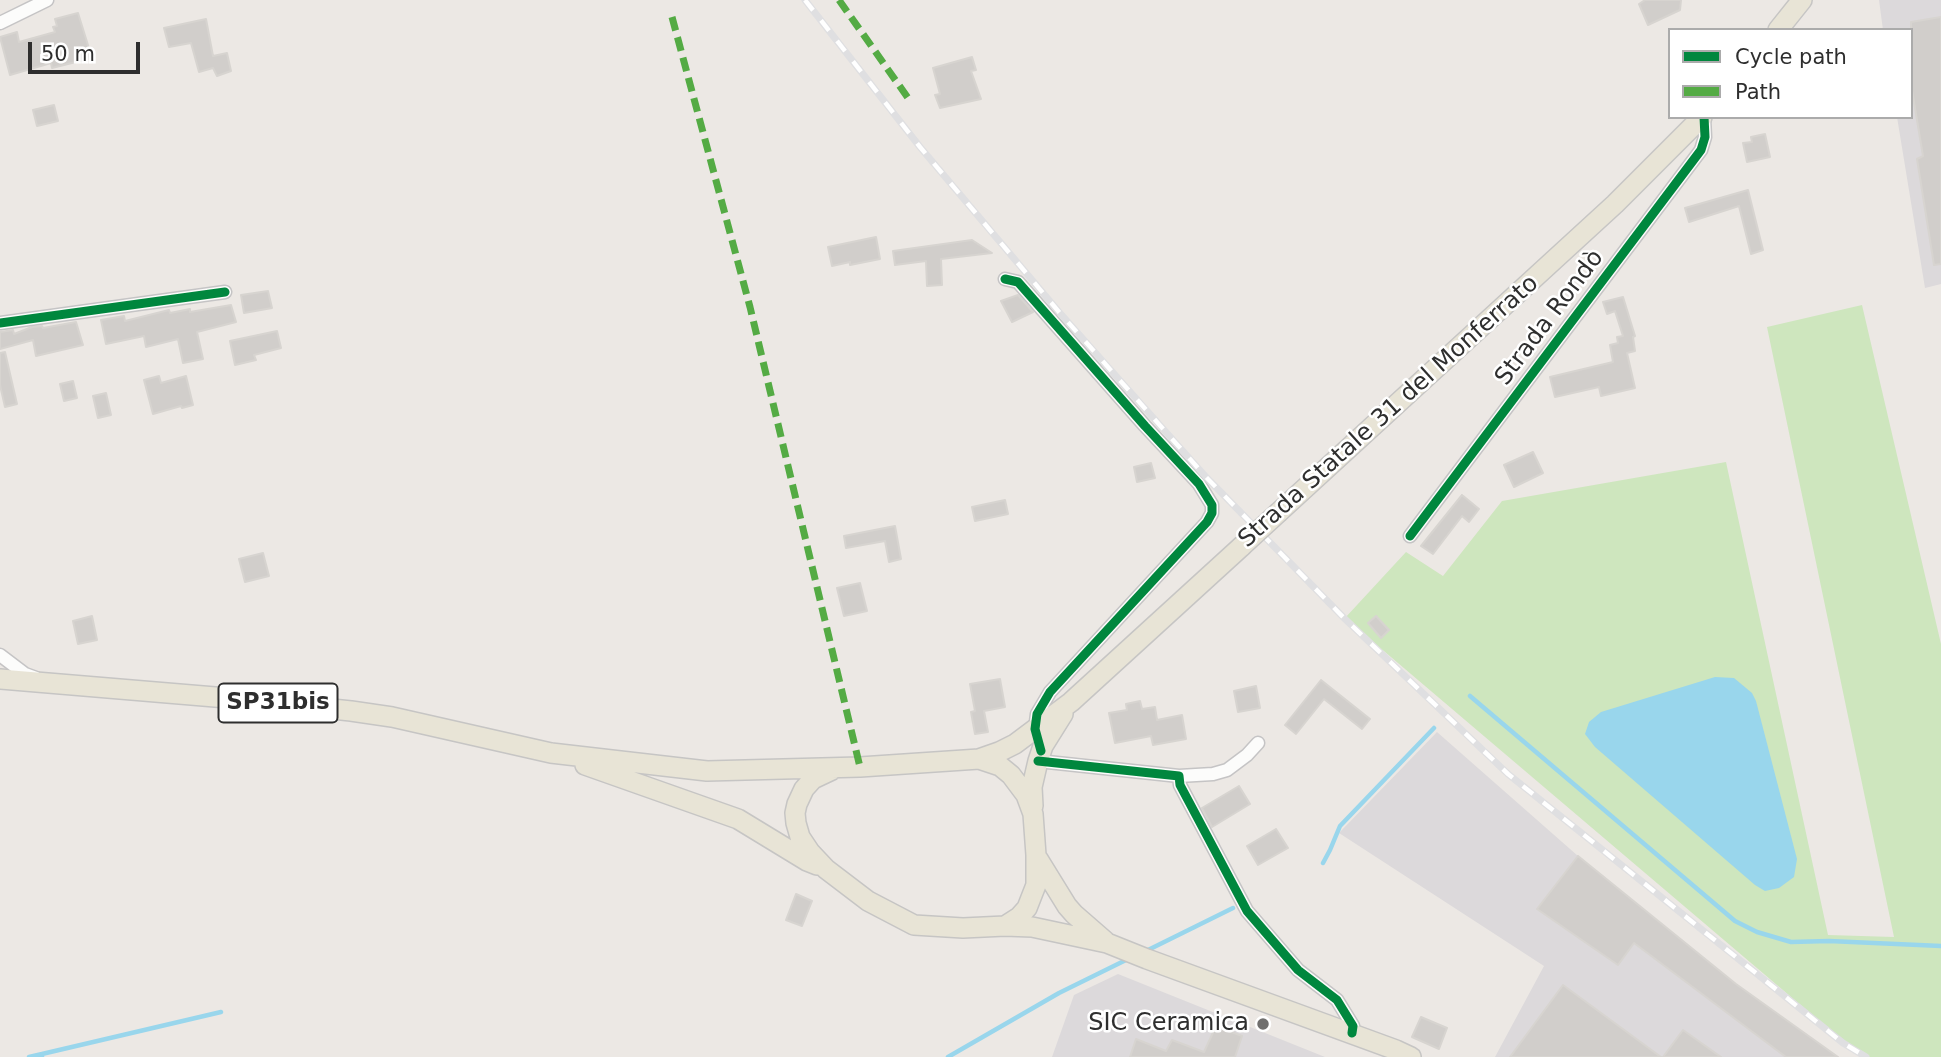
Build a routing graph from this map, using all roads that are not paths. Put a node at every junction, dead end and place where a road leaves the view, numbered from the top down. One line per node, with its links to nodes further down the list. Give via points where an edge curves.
1 (47, 0): 3 (street)
2 (1802, 0): 4 (main road)
3 (0, 23)
4 (1780, 28)
5 (1701, 119): 14 (main road, Strada Statale 31 del Monferrato, bridge, via 1615,204)
6 (1703, 119): 10 (street, Strada Rondò, via 1701,150)
7 (1005, 279): 15 (street, via 1018,282 1199,484 1212,505 1208,522 1050,692 1037,714)
8 (225, 292): 9 (street)
9 (0, 323)
10 (1410, 536)
11 (0, 655): 13 (street, via 25,674)
12 (0, 679): 13 (main road, SP31bis)
13 (46, 682): 17 (main road, SP31bis, via 351,711)
14 (1071, 702): 15 (main road, Strada Statale 31 del Monferrato); 18 (main road, Strada Statale 31 del Monferrato)
15 (1035, 729): 18 (street); 19 (main road, Strada Statale 31 del Monferrato)
16 (1258, 743): 21 (street, via 1227,770)
17 (551, 753): 20 (main road, SP31bis, via 707,771); 24 (main road, SP31bis, via 738,819)
18 (1039, 756): 21 (street); 22 (main road, Strada Statale 31 del Monferrato, via 1032,787)
19 (979, 760): 20 (main road); 22 (main road, via 1011,775)
20 (836, 768): 24 (main road, via 813,779 795,813 800,837)
21 (1179, 776): 27 (street, via 1247,911 1298,970 1337,1000 1353,1026)
22 (1033, 814): 23 (main road)
23 (1037, 855): 25 (main road, via 1032,897 1019,917); 26 (main road, via 1066,906)
24 (826, 869): 25 (main road, via 868,901 914,925)
25 (1005, 926): 26 (main road, via 1032,927)
26 (1114, 946): 27 (main road)
27 (1352, 1033): 28 (main road)
28 (1411, 1057)

